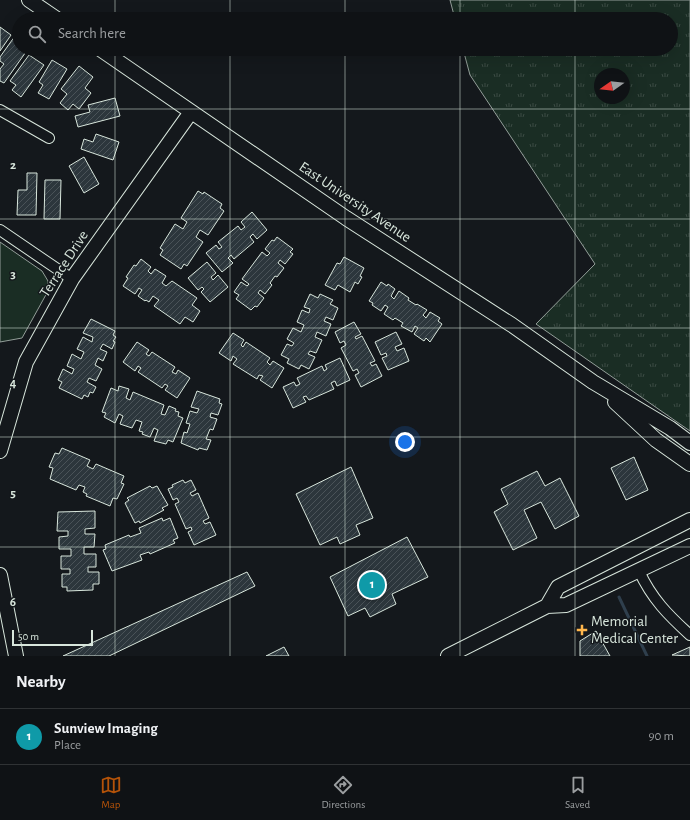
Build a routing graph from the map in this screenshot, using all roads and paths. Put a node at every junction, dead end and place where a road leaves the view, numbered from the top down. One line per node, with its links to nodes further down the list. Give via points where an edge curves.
1 (29, 0): 2 (main road)
2 (47, 12)
3 (110, 56): 5 (main road, East University Avenue)
4 (0, 110): 6 (street)
5 (190, 112): 8 (main road, Terrace Drive); 9 (main road, East University Avenue, via 346,218 512,325)
6 (49, 138)
7 (0, 230): 8 (street)
8 (72, 279): 11 (main road, Terrace Drive, via 26,362)
9 (593, 382): 10 (main road, East University Avenue, via 670,428); 12 (main road, East University Avenue, via 656,440)
10 (690, 443)
11 (0, 451)
12 (689, 465)
13 (690, 520): 17 (main road, via 558,587)
14 (690, 546): 15 (main road)
15 (639, 571): 17 (main road, via 566,605); 18 (street, via 648,589 670,617)
16 (0, 576): 19 (main road)
17 (547, 606): 20 (main road)
18 (690, 635)
19 (16, 656)
20 (448, 656)

